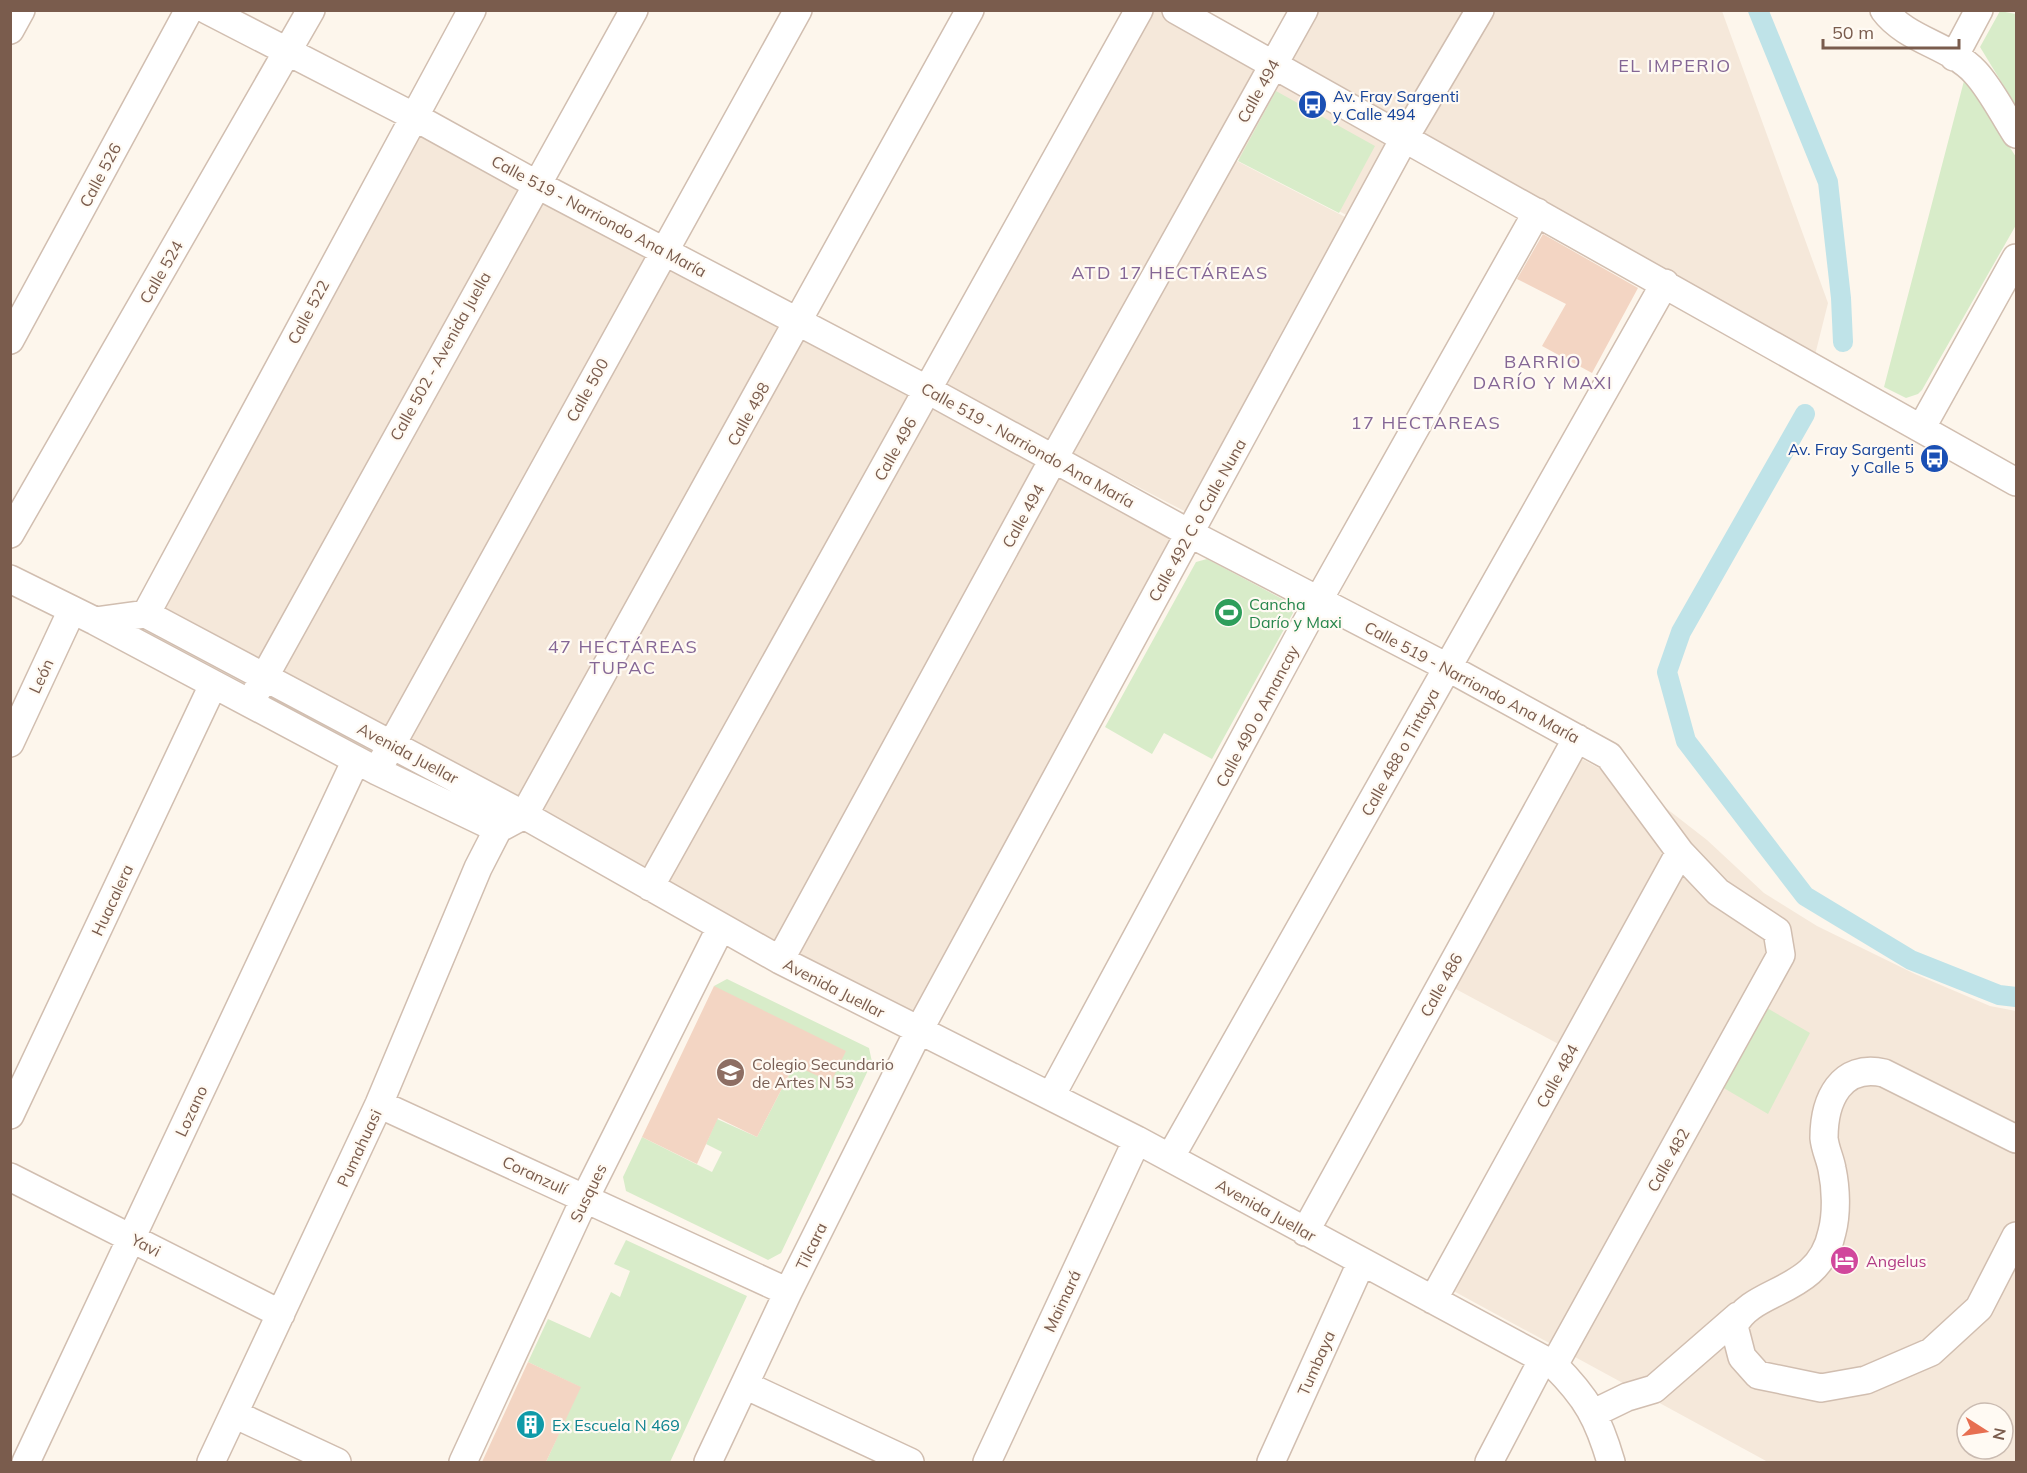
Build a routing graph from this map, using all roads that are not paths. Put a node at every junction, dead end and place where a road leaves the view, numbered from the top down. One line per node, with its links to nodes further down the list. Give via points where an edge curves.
1 (21, 10): 15 (street)
2 (189, 10): 28 (street, Calle 526)
3 (207, 10): 16 (street, Calle 519 - Narriondo Ana María)
4 (311, 10): 16 (street, Calle 524)
5 (472, 10): 19 (street, Calle 522)
6 (634, 10): 22 (street, Calle 502 - Avenida Juella)
7 (798, 10): 24 (street, Calle 500)
8 (970, 10): 27 (street, Calle 498)
9 (1139, 10): 29 (street, Calle 496)
10 (1176, 10): 18 (street)
11 (1304, 10): 18 (street, Calle 494)
12 (1480, 10): 21 (street, Calle 492 C o Calle Nuna)
13 (1884, 10): 17 (street, via 1892,22)
14 (1979, 10): 17 (street)
15 (10, 30)
16 (287, 53): 19 (street, Calle 519 - Narriondo Ana María); 34 (street, Calle 524)
17 (1954, 57): 20 (street, via 1975,72)
18 (1273, 64): 21 (street); 31 (street, Calle 494)
19 (413, 116): 22 (street, Calle 519 - Narriondo Ana María); 37 (street, Calle 522)
20 (2016, 134)
21 (1405, 137): 23 (street); 33 (street, Calle 492 C o Calle Nuna)
22 (536, 184): 24 (street, Calle 519 - Narriondo Ana María); 40 (street, Calle 502 - Avenida Juella)
23 (1537, 212): 26 (street); 36 (street, Calle 490 o Amancay)
24 (666, 250): 27 (street, Calle 519 - Narriondo Ana María); 45 (street, Calle 500)
25 (2016, 258): 30 (street)
26 (1665, 283): 30 (street); 39 (street, Calle 488 o Tintaya)
27 (799, 323): 29 (street, Calle 519 - Narriondo Ana María); 47 (street, Calle 498)
28 (10, 340)
29 (928, 390): 31 (street, Calle 519 - Narriondo Ana María); 50 (street, Calle 496)
30 (1922, 427): 32 (street)
31 (1054, 458): 33 (street, Calle 519 - Narriondo Ana María); 53 (street, Calle 494)
32 (2016, 482)
33 (1190, 533): 36 (street, Calle 519 - Narriondo Ana María); 54 (street, Calle 492 C o Calle Nuna)
34 (10, 534)
35 (10, 579): 38 (street)
36 (1318, 601): 39 (street, Calle 519 - Narriondo Ana María); 55 (street, Calle 490 o Amancay)
37 (146, 614): 38 (street); 40 (street, Avenida Juellar)
38 (84, 615): 41 (street); 44 (street, León)
39 (1448, 667): 43 (street, Calle 519 - Narriondo Ana María); 60 (street, Calle 488 o Tintaya)
40 (264, 675): 42 (street, Calle 502 - Avenida Juella); 45 (street, Avenida Juellar)
41 (213, 685): 42 (street); 57 (street, Huacalera)
42 (250, 703): 46 (street)
43 (1577, 738): 49 (street, Calle 519 - Narriondo Ana María, via 1609,756); 63 (street, Calle 486)
44 (10, 743)
45 (391, 744): 46 (street, Calle 500); 47 (street, Avenida Juellar)
46 (366, 765): 48 (street); 65 (street, Lozano)
47 (524, 816): 48 (street); 50 (street, Avenida Juellar)
48 (498, 829): 56 (street, Pumahuasi)
49 (1680, 852): 52 (street, Calle 519 - Narriondo Ana María, via 1718,892 1777,931); 68 (street, Calle 484)
50 (650, 887): 51 (street, Avenida Juellar)
51 (721, 927): 53 (street, Avenida Juellar); 62 (street, Susques)
52 (1781, 955): 71 (street, Calle 482)
53 (780, 960): 54 (street, Avenida Juellar)
54 (918, 1032): 55 (street, Avenida Juellar); 67 (street, Tilcara)
55 (1052, 1096): 59 (street, Avenida Juellar)
56 (379, 1104): 62 (street, Coranzulí); 69 (street, Pumahuasi)
57 (10, 1115)
58 (2016, 1139): 70 (street, via 1884,1073 1869,1070 1851,1076 1833,1095 1826,1116 1824,1138 1834,1188 1832,1235 1814,1267 1796,1284)
59 (1137, 1140): 60 (street, Avenida Juellar); 81 (street, Maimará)
60 (1170, 1158): 63 (street, Avenida Juellar)
61 (10, 1177): 65 (street, Yavi)
62 (585, 1198): 67 (street, Coranzulí); 78 (street, Susques)
63 (1305, 1232): 66 (street, Avenida Juellar)
64 (2016, 1236): 70 (street, via 1979,1308 1931,1352 1866,1380 1821,1388 1758,1375 1742,1357 1734,1326)
65 (133, 1238): 69 (street, Yavi); 75 (street, Lozano)
66 (1361, 1263): 68 (street, Avenida Juellar); 82 (street, Tumbaya)
67 (788, 1292): 72 (street, Tilcara)
68 (1433, 1300): 71 (street, Avenida Juellar)
69 (281, 1314): 74 (street, Pumahuasi)
70 (1738, 1316): 73 (street, via 1654,1389)
71 (1549, 1362): 73 (street, Avenida Juellar, via 1585,1398); 83 (street, Calle 482)
72 (745, 1385): 79 (street, Tilcara); 80 (street)
73 (1594, 1413): 84 (street, Avenida Juellar)
74 (234, 1414): 76 (street, Pumahuasi); 77 (street)
75 (26, 1462)
76 (211, 1462)
77 (337, 1462)
78 (463, 1462)
79 (708, 1462)
80 (910, 1462)
81 (987, 1462)
82 (1271, 1462)
83 (1489, 1462)
84 (1611, 1462)

